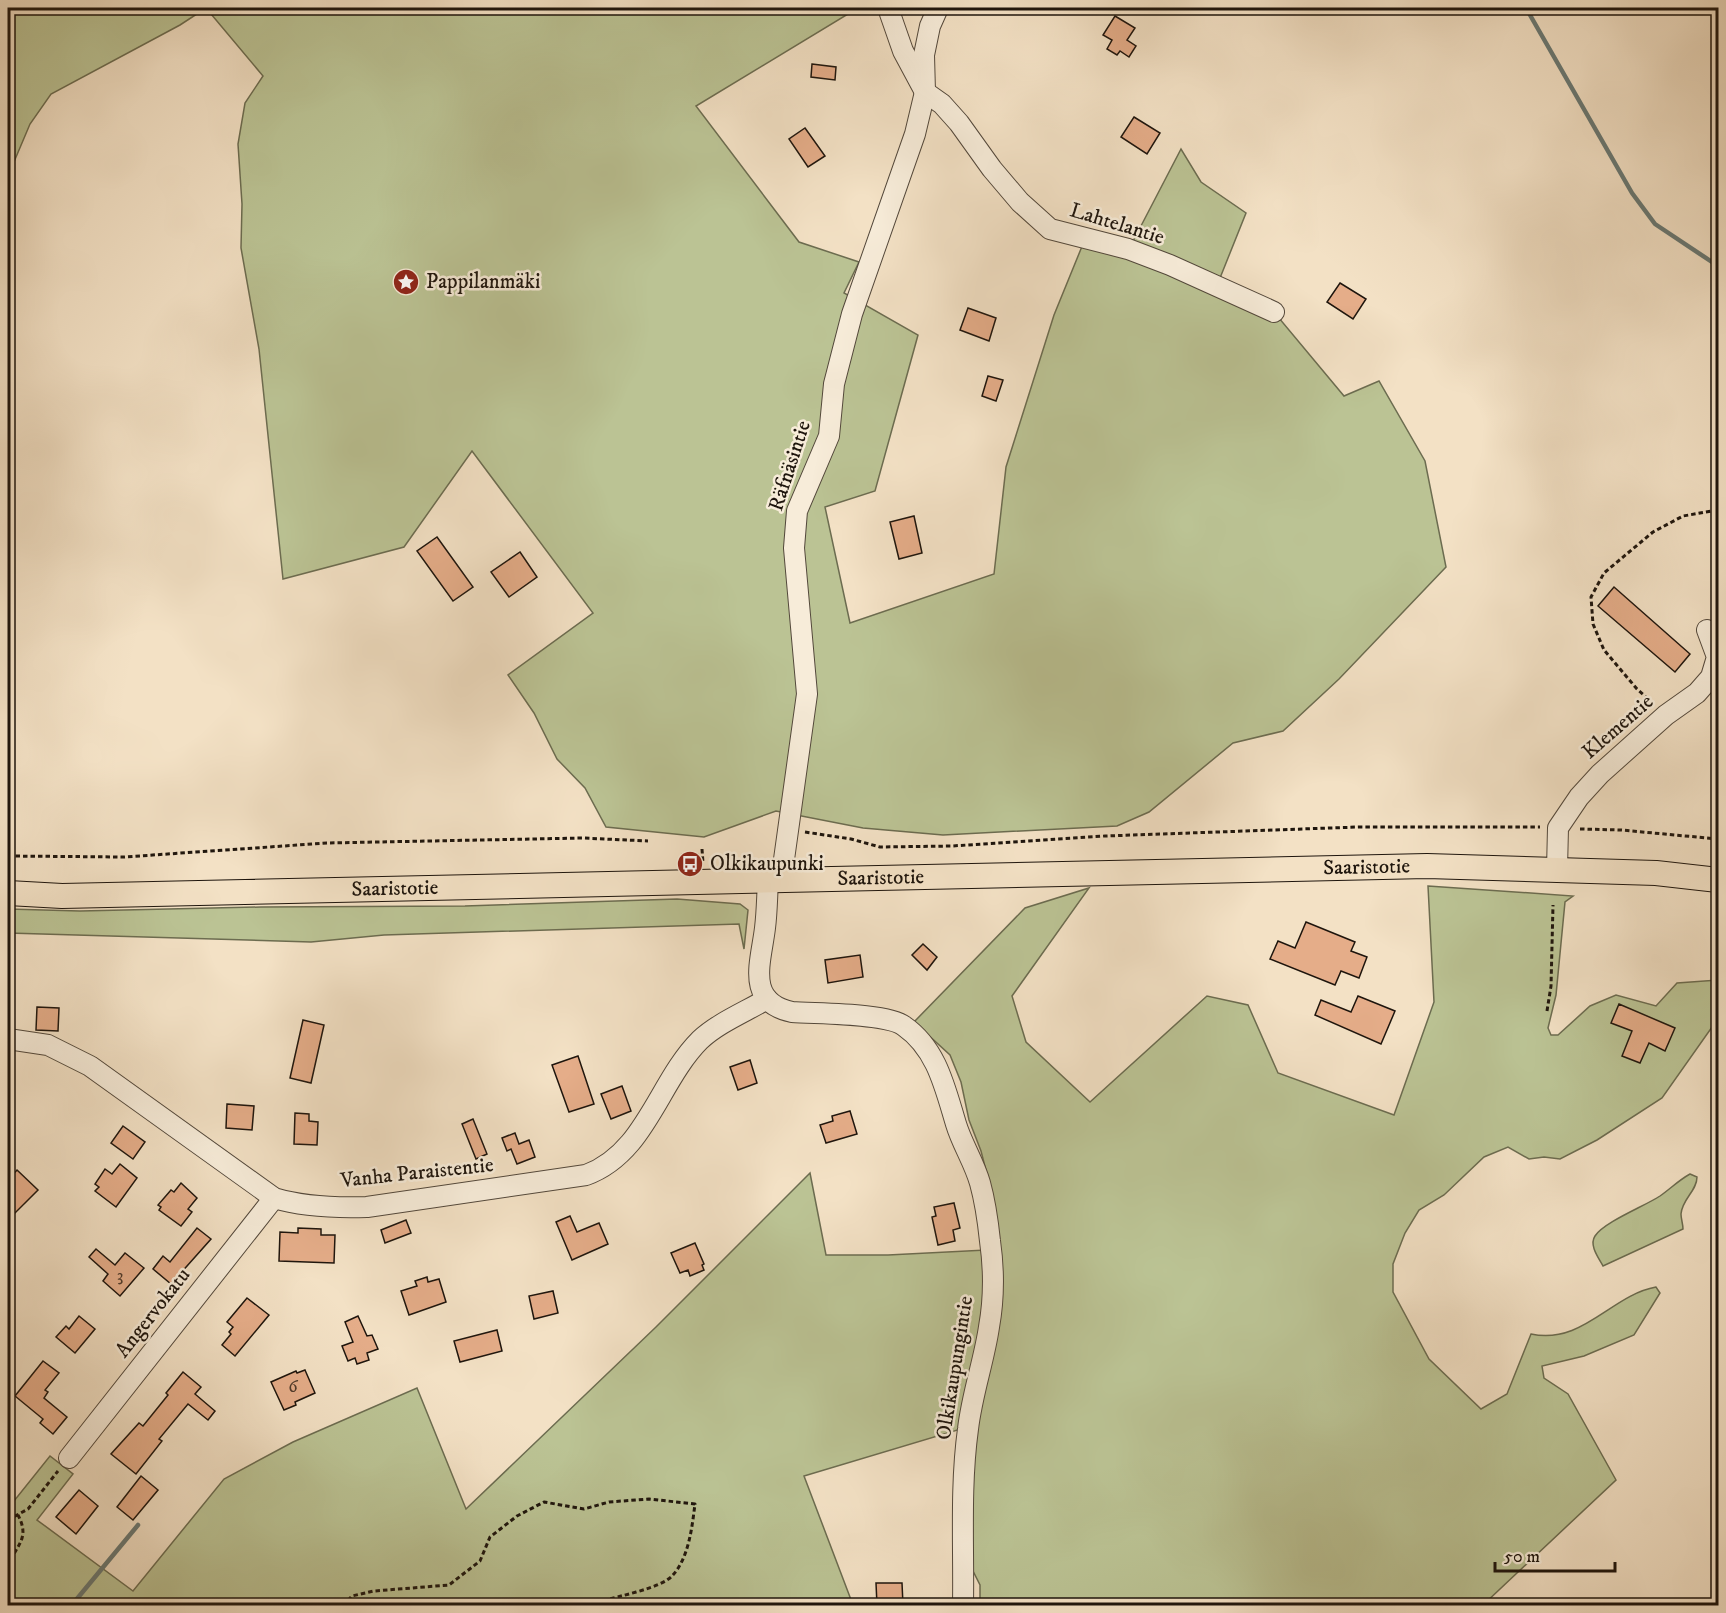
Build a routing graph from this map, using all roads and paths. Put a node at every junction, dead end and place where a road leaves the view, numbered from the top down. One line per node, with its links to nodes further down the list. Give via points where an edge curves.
1 (888, 8): 3 (street, via 903,51)
2 (938, 8): 3 (street, Räfnäsintie, via 924,55)
3 (925, 92): 4 (street, Lahtelantie, via 942,104 999,178 1050,229 1128,249); 9 (street, Räfnäsintie, via 915,134 852,314 834,384 829,436 797,511 794,548 807,694)
4 (1274, 312)
5 (1719, 510): 7 (path, via 1683,516 1653,532 1604,573 1591,597 1593,624 1604,650 1637,689)
6 (1707, 630): 7 (street, Klementie, via 1717,657 1711,677 1697,693)
7 (1666, 715): 8 (street, Klementie, via 1600,774 1579,796)
8 (1558, 828): 9 (path, via 1358,827 880,847); 10 (path); 15 (street)
9 (788, 830): 17 (street, Räfnäsintie)
10 (1719, 839)
11 (648, 841): 13 (path, via 583,838 327,843 124,856)
12 (702, 849): 14 (path, via 703,864)
13 (8, 856)
14 (696, 864)
15 (1557, 868): 16 (main road, Saaristotie); 17 (main road, Saaristotie, via 1427,866)
16 (1719, 880)
17 (775, 881): 18 (main road, Saaristotie); 20 (street, via 758,972)
18 (8, 894)
19 (1553, 905): 21 (path)
20 (767, 999): 23 (street, Vanha Paraistentie, via 700,1041 634,1139 615,1159 586,1175 367,1207 294,1204); 34 (street, Olkikaupungintie, via 779,1009 792,1012 876,1018 903,1025 937,1064 980,1182 991,1242 993,1286 990,1325 967,1437 962,1508)
21 (1547, 1011)
22 (8, 1039): 23 (street, Vanha Paraistentie, via 48,1045 90,1066)
23 (274, 1198): 24 (street, Angervokatu)
24 (69, 1458): 25 (path, via 28,1509)
25 (18, 1515): 26 (path); 27 (path, via 24,1526 23,1539)
26 (8, 1520)
27 (8, 1567)
28 (8, 1592): 30 (path)
29 (65, 1600): 31 (path)
30 (19, 1605)
31 (61, 1605)
32 (343, 1605): 33 (path, via 352,1596 374,1591 449,1585 480,1561 490,1537 544,1502 584,1509 649,1498 695,1504 684,1557 672,1576)
33 (597, 1605)
34 (963, 1605)

